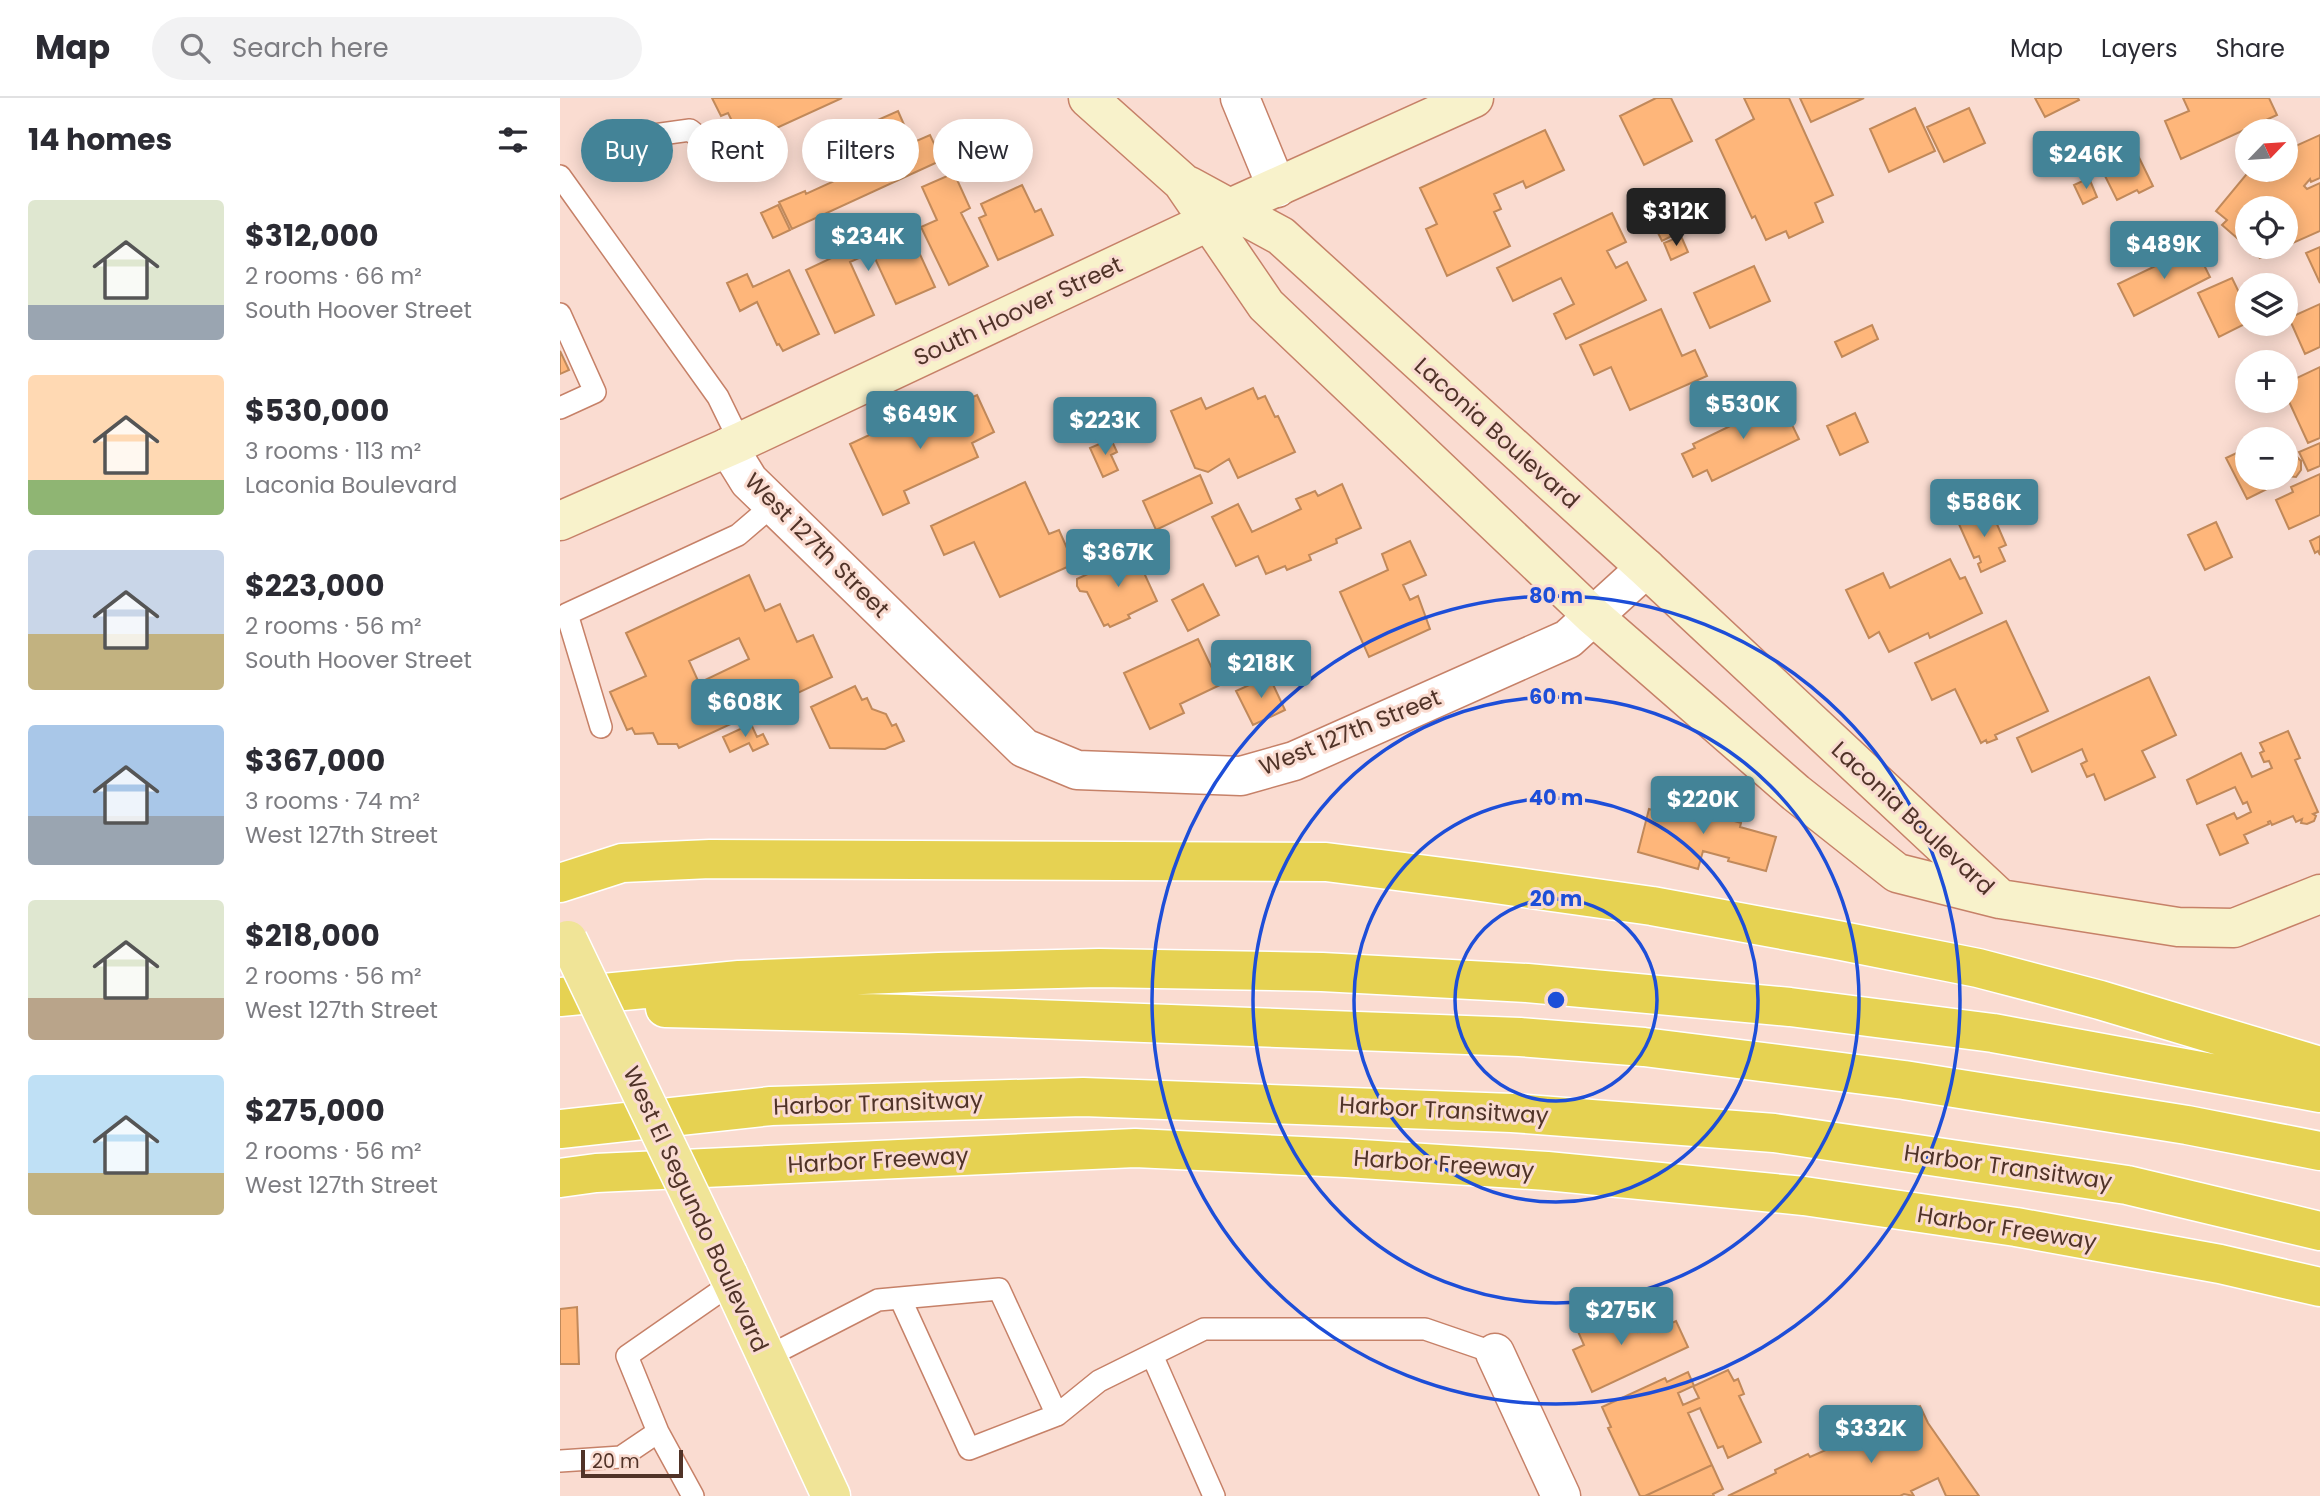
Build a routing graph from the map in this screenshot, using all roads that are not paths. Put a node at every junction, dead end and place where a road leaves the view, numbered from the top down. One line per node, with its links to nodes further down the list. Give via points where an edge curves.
1 (1088, 98): 6 (street, Laconia Boulevard)
2 (1240, 98): 5 (street)
3 (1474, 98): 5 (street, South Hoover Street)
4 (560, 176): 9 (lane, via 718,397)
5 (1277, 188): 6 (street, South Hoover Street)
6 (1220, 214): 9 (street, South Hoover Street); 12 (street, Laconia Boulevard, via 1281,236); 13 (street, Laconia Boulevard, via 1266,305)
7 (560, 314): 8 (lane, via 595,392)
8 (560, 408)
9 (734, 445): 10 (street, West 127th Street, via 749,481); 11 (street, South Hoover Street)
10 (773, 505): 13 (street, West 127th Street, via 1024,748 1077,770 1241,776 1294,761 1568,639); 14 (lane, via 738,535 567,614)
11 (560, 521)
12 (1646, 568): 13 (street, West 127th Street); 17 (street, Laconia Boulevard)
13 (1593, 615): 17 (street, Laconia Boulevard, via 1796,793 1897,873)
14 (601, 727)
15 (560, 883): 21 (highway, via 622,863 710,859 1326,862 1652,906 1978,968)
16 (2320, 894): 17 (street, via 2234,928 2178,926)
17 (2000, 899)
18 (564, 931): 28 (main road, West El Segundo Boulevard, bridge)
19 (560, 997): 22 (highway, via 739,980 1086,969 1322,972 1527,983 1790,1007 1993,1033)
20 (560, 1005): 24 (highway, via 1520,1037 1644,1047 1904,1080)
21 (2320, 1066)
22 (2320, 1093)
23 (560, 1129): 27 (highway, Harbor Transitway, via 771,1106 1083,1097 1512,1112 1787,1135 2127,1185)
24 (2320, 1151)
25 (578, 1175): 26 (highway); 29 (highway, Harbor Freeway, via 1135,1148 1440,1164 1804,1196 2016,1227)
26 (560, 1190)
27 (2320, 1231)
28 (730, 1279): 33 (main road, West El Segundo Boulevard); 35 (lane, via 627,1356)
29 (2320, 1287)
30 (900, 1298): 33 (lane, via 878,1300); 34 (lane, via 999,1289); 34 (lane, via 968,1449)
31 (1494, 1353): 32 (lane, via 1425,1329 1204,1329); 40 (street)
32 (1152, 1355): 34 (lane, via 1099,1381); 39 (lane)
33 (767, 1357): 38 (main road, West El Segundo Boulevard)
34 (1057, 1415)
35 (658, 1433): 36 (lane, via 621,1457); 37 (lane)
36 (560, 1461)
37 (692, 1496)
38 (831, 1496)
39 (1214, 1496)
40 (1561, 1496)

